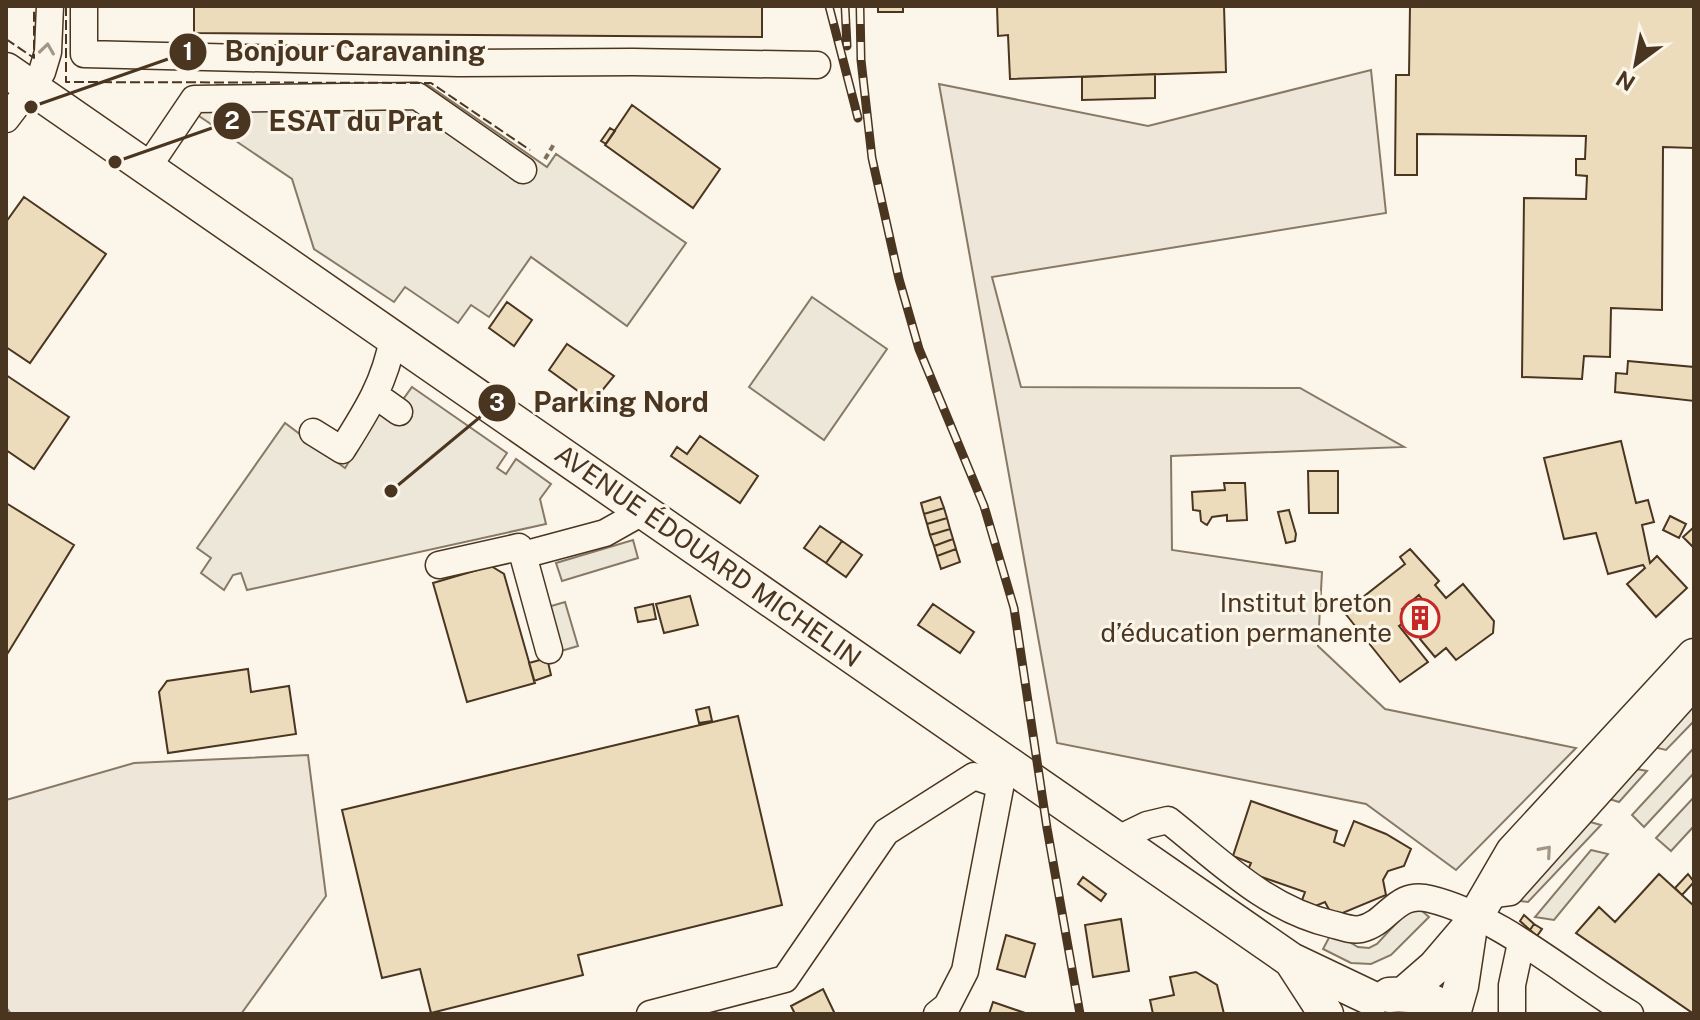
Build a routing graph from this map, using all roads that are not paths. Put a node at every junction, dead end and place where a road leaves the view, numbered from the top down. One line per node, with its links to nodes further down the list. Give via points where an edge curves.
1 (50, 6): 4 (street, one-way to 1, via 42,72)
2 (84, 6): 3 (street, via 84,54)
3 (817, 65)
4 (18, 79): 5 (street); 6 (main road, AVENUE ÉDOUARD MICHELIN)
5 (6, 119)
6 (148, 167): 7 (street, via 194,99 417,96); 8 (main road, AVENUE ÉDOUARD MICHELIN)
7 (523, 170)
8 (393, 338): 9 (main road, AVENUE ÉDOUARD MICHELIN); 10 (street)
9 (421, 358): 10 (street, via 400,377); 12 (main road, AVENUE ÉDOUARD MICHELIN)
10 (384, 408): 11 (street, via 342,450)
11 (313, 432)
12 (644, 511): 13 (street, via 605,533); 18 (main road, AVENUE ÉDOUARD MICHELIN)
13 (523, 555): 14 (street, via 519,547); 15 (street)
14 (439, 565)
15 (549, 650)
16 (1694, 656): 20 (main road, via 1513,852)
17 (1694, 686): 20 (street, one-way to 17, via 1510,892)
18 (1002, 774): 19 (main road, AVENUE ÉDOUARD MICHELIN); 25 (street, via 974,776 886,832 785,979); 26 (street, via 965,971 947,1006)
19 (1116, 840): 20 (street, via 1168,820 1271,901 1305,918 1353,929 1363,928 1403,899 1418,896); 22 (main road, AVENUE ÉDOUARD MICHELIN)
20 (1478, 912): 21 (street); 23 (main road, via 1435,967); 28 (main road)
21 (1521, 943): 24 (street); 29 (street)
22 (1291, 960): 23 (main road, AVENUE ÉDOUARD MICHELIN); 27 (main road, AVENUE ÉDOUARD MICHELIN)
23 (1376, 1002): 28 (main road, AVENUE ÉDOUARD MICHELIN, via 1422,997)
24 (1598, 1003): 30 (street)
25 (650, 1014)
26 (937, 1014)
27 (1326, 1014)
28 (1452, 1014)
29 (1512, 1014)
30 (1630, 1014)

